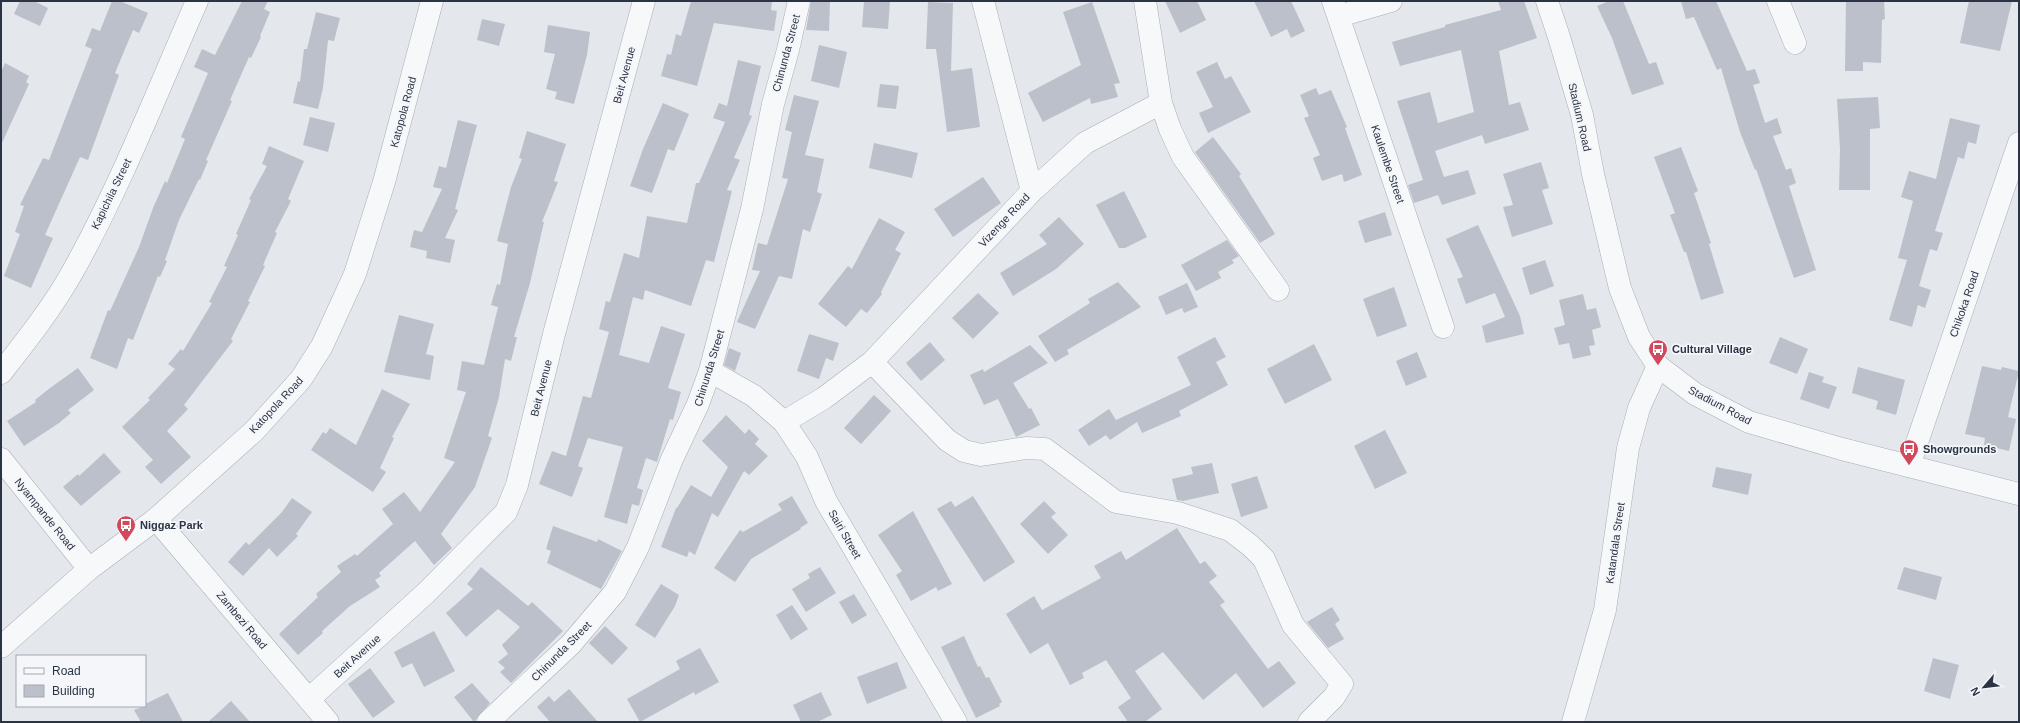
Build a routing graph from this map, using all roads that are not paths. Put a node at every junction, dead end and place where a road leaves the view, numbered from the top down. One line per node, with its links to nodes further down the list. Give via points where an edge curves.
1 (197, 1): 20 (street, Kapichila Street, via 116,187 72,272 25,343)
2 (432, 1): 25 (street, Katopola Road, via 384,182 355,274 322,346 301,379 254,431)
3 (644, 1): 28 (street, Beit Avenue, via 554,334 517,485 506,512 427,592)
4 (799, 1): 19 (street, Chinunda Street, via 773,104 752,209)
5 (983, 1): 14 (street)
6 (1145, 1): 12 (street)
7 (1391, 1): 10 (street)
8 (1547, 1): 18 (street, Stadium Road, via 1582,115 1592,174 1620,288 1639,337)
9 (1778, 1): 11 (street)
10 (1336, 9): 16 (street, Kaulembe Street)
11 (1795, 43)
12 (1161, 103): 14 (street, Vizenge Road, via 1085,143); 15 (street, via 1183,156)
13 (2019, 143): 23 (street, Chikoka Road)
14 (1032, 191): 17 (street, Vizenge Road)
15 (1278, 290)
16 (1443, 327)
17 (872, 362): 21 (street, Vizenge Road, via 824,398); 32 (street, via 946,440 964,451 981,455 1026,448 1045,449 1116,502 1186,516 1230,530 1251,546 1264,559 1293,626 1342,684 1334,698)
18 (1658, 366): 23 (street, Stadium Road, via 1695,394 1749,422); 33 (street, Katandala Street, via 1640,408 1628,448 1605,610)
19 (710, 371): 21 (street, Sairi Street, via 754,396); 30 (street, Chinunda Street, via 638,547 615,592 571,644)
20 (1, 373)
21 (784, 422): 31 (street, Sairi Street, via 807,458 826,501)
22 (1, 459): 26 (street, Nyampande Road)
23 (1909, 466): 24 (street, Stadium Road)
24 (2019, 494)
25 (156, 519): 26 (street, Katopola Road); 28 (street, Zambezi Road)
26 (89, 569): 27 (street, Katopola Road)
27 (1, 647)
28 (309, 699): 29 (street, Zambezi Road)
29 (328, 722)
30 (488, 722)
31 (956, 722)
32 (1309, 722)
33 (1573, 722)

